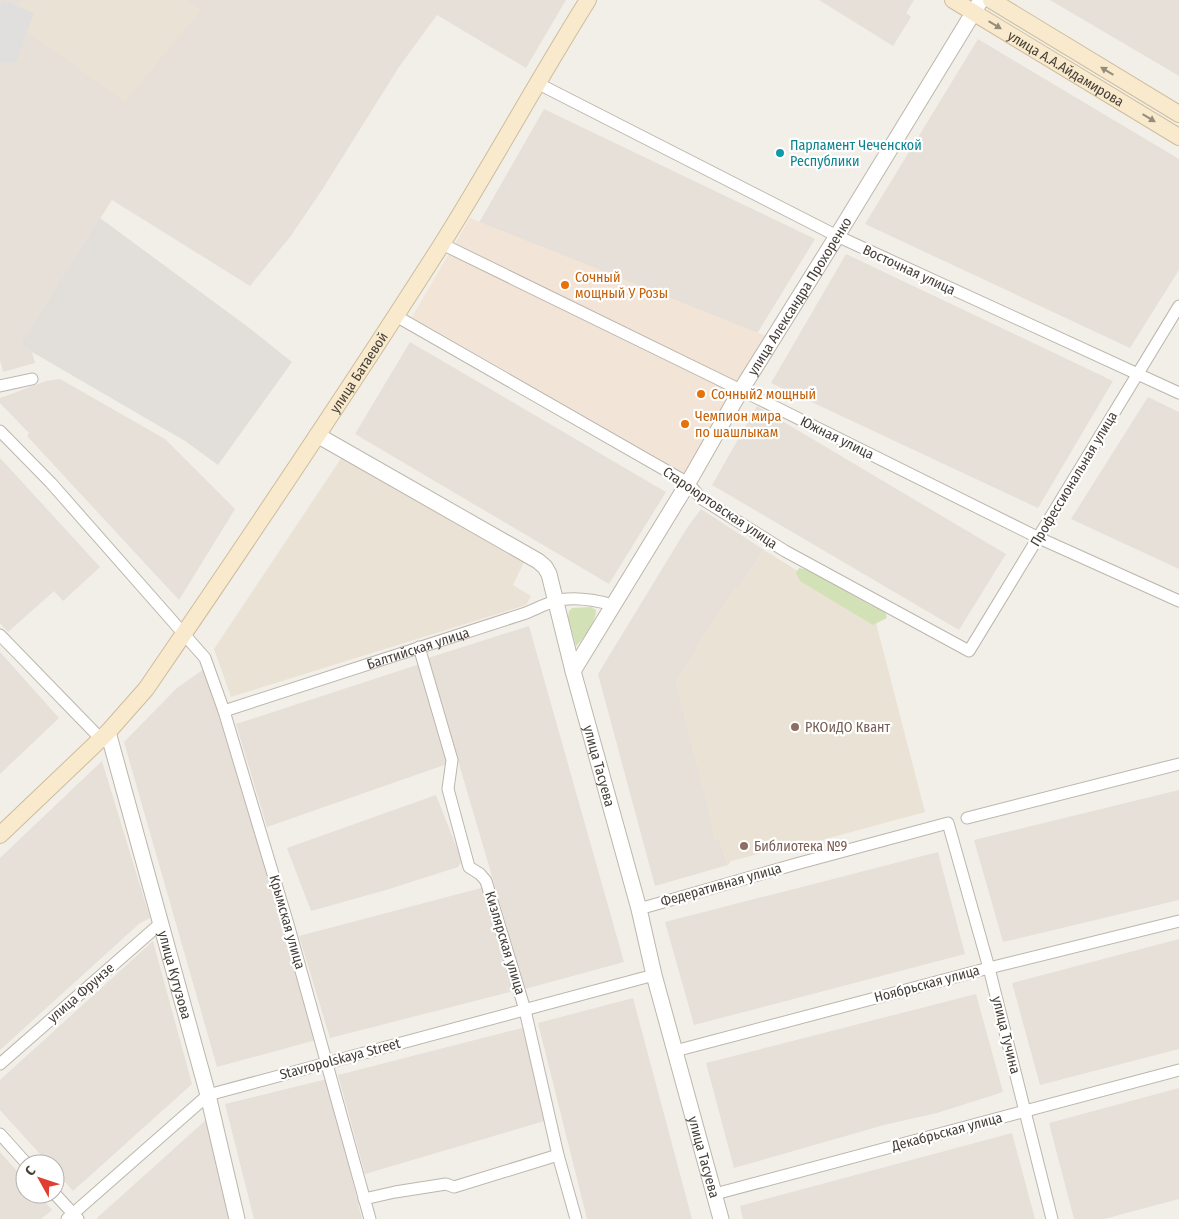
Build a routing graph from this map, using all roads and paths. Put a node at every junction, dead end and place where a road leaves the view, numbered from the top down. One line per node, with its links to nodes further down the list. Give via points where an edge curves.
1 (588, 0): 5 (main road, улица Батаевой)
2 (953, 0): 4 (main road, улица А.А.Айдамирова)
3 (991, 0): 6 (main road, улица А.А.Айдамирова, one-way to 3)
4 (977, 6): 7 (main road, улица А.А.Айдамирова, one-way to 7); 8 (street, улица Александра Прохоренко)
5 (537, 83): 8 (street, Восточная улица); 9 (main road, улица Батаевой)
6 (1179, 114)
7 (1179, 136)
8 (837, 236): 12 (street, Восточная улица); 15 (street, улица Александра Прохоренко)
9 (442, 244): 11 (main road, улица Батаевой); 15 (street, Южная улица)
10 (1179, 306): 12 (street, Профессиональная улица)
11 (396, 316): 18 (main road, улица Батаевой); 19 (street, Староюртовская улица)
12 (1137, 374): 16 (street, Восточная улица); 20 (street, Профессиональная улица)
13 (32, 379): 14 (street)
14 (0, 386)
15 (741, 390): 19 (street, улица Александра Прохоренко); 20 (street, Южная улица)
16 (1179, 393)
17 (0, 431): 25 (street, Крымская улица, via 51,483)
18 (317, 435): 21 (street, улица Тасуева, via 538,561 549,574); 25 (main road, улица Батаевой)
19 (688, 483): 23 (street, улица Александра Прохоренко); 27 (street, Староюртовская улица, via 702,499 785,551)
20 (1038, 538): 22 (street, Южная улица); 27 (street, Профессиональная улица)
21 (556, 601): 23 (street, Балтийская улица, via 574,598); 26 (street, Балтийская улица); 28 (street, улица Тасуева)
22 (1179, 602)
23 (614, 605): 28 (street, улица Александра Прохоренко)
24 (0, 635): 30 (street)
25 (183, 635): 29 (street, Крымская улица, via 205,658); 30 (main road, улица Батаевой, via 146,689)
26 (419, 647): 29 (street, Балтийская улица); 40 (street, Кизлярская улица, via 452,760 448,789 469,867 486,881)
27 (969, 651)
28 (573, 672): 35 (street, улица Тасуева)
29 (224, 711): 42 (street, Крымская улица)
30 (104, 736): 34 (main road); 37 (street, улица Кутузова)
31 (1179, 764): 32 (street)
32 (967, 818)
33 (948, 823): 35 (street, Федеративная улица); 38 (street, улица Тучина)
34 (0, 835)
35 (639, 909): 39 (street, улица Тасуева)
36 (1179, 921): 38 (street, Ноябрьская улица)
37 (161, 923): 43 (street, улица Фрунзе); 45 (street, улица Кутузова)
38 (989, 968): 41 (street, Ноябрьская улица); 46 (street, улица Тучина)
39 (654, 975): 40 (street, Stavropolskaya Street); 41 (street, улица Тасуева)
40 (525, 1010): 42 (street, Stavropolskaya Street); 49 (street, Кизлярская улица)
41 (675, 1051): 50 (street, улица Тасуева)
42 (326, 1062): 45 (street, Stavropolskaya Street); 51 (street, Крымская улица)
43 (0, 1064)
44 (1179, 1070): 46 (street, Декабрьская улица)
45 (208, 1095): 53 (street, Stavropolskaya Street); 54 (street, улица Кутузова)
46 (1025, 1110): 50 (street, Декабрьская улица); 58 (street, улица Тучина)
47 (0, 1134): 48 (street)
48 (18, 1154)
49 (558, 1155): 51 (street, via 454,1187 446,1184); 56 (street, Кизлярская улица)
50 (715, 1194): 57 (street, улица Тасуева)
51 (364, 1199): 55 (street, Крымская улица)
52 (62, 1204): 53 (street)
53 (72, 1217)
54 (237, 1219)
55 (370, 1219)
56 (576, 1219)
57 (721, 1219)
58 (1052, 1219)

